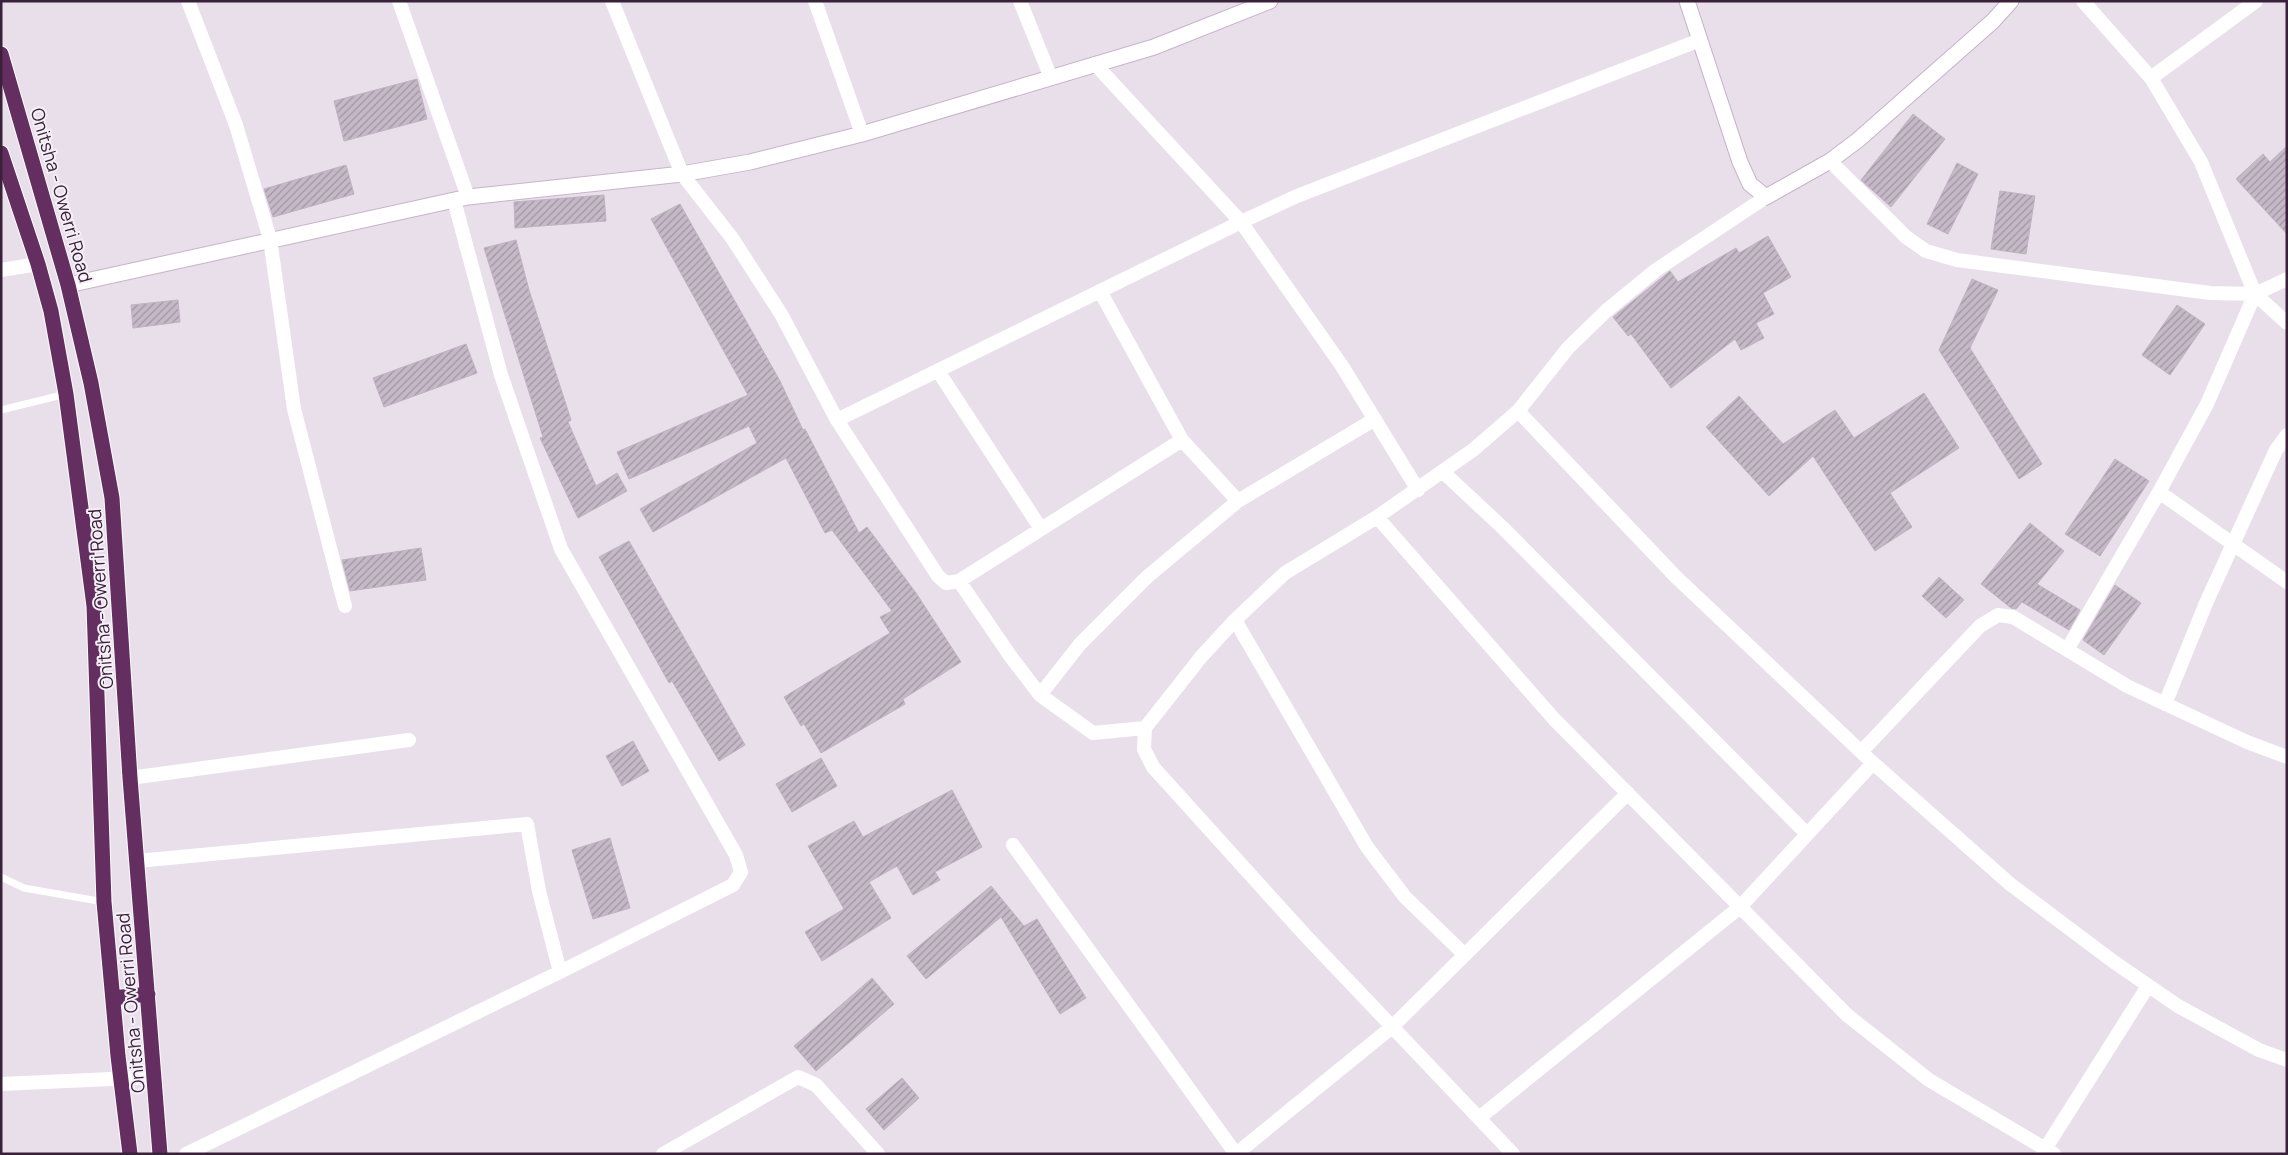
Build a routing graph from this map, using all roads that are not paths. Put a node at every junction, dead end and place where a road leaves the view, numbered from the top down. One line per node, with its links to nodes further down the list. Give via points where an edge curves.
1 (188, 1): 23 (street, via 236,125)
2 (399, 1): 21 (street)
3 (612, 1): 19 (street)
4 (816, 1): 16 (street)
5 (1020, 1): 14 (street)
6 (1270, 1): 13 (street, via 1154,47)
7 (1687, 1): 11 (street)
8 (2011, 1): 18 (street, via 1993,21)
9 (2083, 1): 15 (street)
10 (2256, 1): 15 (street)
11 (1700, 40): 20 (street, via 1740,162 1750,184); 22 (street, via 1297,196)
12 (1, 54): 27 (highway, Onitsha - Owerri Road)
13 (1095, 64): 14 (street); 22 (street)
14 (1050, 78): 16 (street)
15 (2151, 78): 29 (street, via 2201,162)
16 (862, 134): 19 (street, via 750,162)
17 (1, 153): 24 (highway, Onitsha - Owerri Road)
18 (1830, 161): 20 (street); 29 (street, via 1906,237 1926,251 1957,260 2200,292)
19 (682, 174): 21 (street); 36 (street, via 732,238 781,314)
20 (1766, 197): 34 (street, via 1656,270 1606,311 1568,348)
21 (461, 199): 23 (street); 67 (street, via 501,375 561,549 736,855 740,872 733,885)
22 (1241, 222): 28 (street); 35 (street, via 1342,366)
23 (270, 239): 27 (street); 48 (street, via 294,408)
24 (38, 264): 25 (street); 32 (highway, Onitsha - Owerri Road, via 51,311)
25 (1, 270)
26 (2287, 279): 29 (street)
27 (68, 284): 58 (highway, Onitsha - Owerri Road, via 91,383 112,498)
28 (1100, 291): 31 (street); 38 (street)
29 (2255, 294): 30 (street); 41 (street, via 2207,404)
30 (2287, 323)
31 (938, 371): 36 (street); 44 (street)
32 (66, 394): 33 (lane); 64 (highway, Onitsha - Owerri Road, via 94,606)
33 (1, 410)
34 (1518, 411): 39 (street); 55 (street, via 1676,577)
35 (1375, 419): 40 (street); 42 (street)
36 (837, 420): 46 (street, via 938,576 946,583)
37 (2287, 435): 45 (street, via 2276,450)
38 (1182, 440): 42 (street); 44 (street)
39 (1443, 472): 40 (street); 60 (street)
40 (1418, 490): 43 (street)
41 (2159, 492): 45 (street); 50 (street)
42 (1238, 501): 51 (street, via 1147,577 1080,644)
43 (1377, 518): 49 (street, via 1285,573); 59 (street, via 1554,719)
44 (1041, 529): 46 (street)
45 (2235, 544): 47 (street); 52 (street, via 2206,603)
46 (959, 581): 51 (street)
47 (2287, 582)
48 (345, 606)
49 (1235, 620): 53 (street); 66 (street, via 1367,847 1405,897)
50 (2067, 650): 52 (street, via 2127,686); 55 (street, via 2013,617 1998,615 1980,626)
51 (1040, 695): 53 (street, via 1093,733)
52 (2165, 704): 56 (street)
53 (1145, 728): 71 (street, via 1144,749 1153,767)
54 (409, 740): 58 (street)
55 (1861, 752): 57 (street)
56 (2287, 757)
57 (1873, 763): 60 (street); 68 (street, via 2010,884)
58 (130, 778): 62 (highway, Onitsha - Owerri Road)
59 (1628, 794): 65 (street); 66 (street)
60 (1808, 834): 65 (street)
61 (1014, 845): 71 (street, via 1236,1154)
62 (137, 861): 67 (street, via 527,824 539,891); 69 (highway, Onitsha - Owerri Road)
63 (1, 877): 64 (lane, via 24,888)
64 (104, 902): 70 (highway, Onitsha - Owerri Road)
65 (1740, 907): 76 (street); 77 (street, via 1847,1015 1929,1080)
66 (1465, 955): 71 (street)
67 (560, 972): 80 (street)
68 (2148, 986): 72 (street, via 2259,1050); 77 (street)
69 (148, 994): 70 (highway); 74 (highway, Onitsha - Owerri Road)
70 (113, 998): 73 (highway, Onitsha - Owerri Road)
71 (1392, 1027): 76 (street)
72 (2287, 1060)
73 (120, 1077): 74 (street); 75 (street); 78 (highway, Onitsha - Owerri Road)
74 (155, 1077): 79 (highway, Onitsha - Owerri Road)
75 (1, 1084)
76 (1479, 1118): 83 (street)
77 (2048, 1152)
78 (130, 1154)
79 (160, 1154)
80 (186, 1154)
81 (663, 1154): 82 (street, via 798,1077 816,1085)
82 (878, 1154)
83 (1513, 1154)

